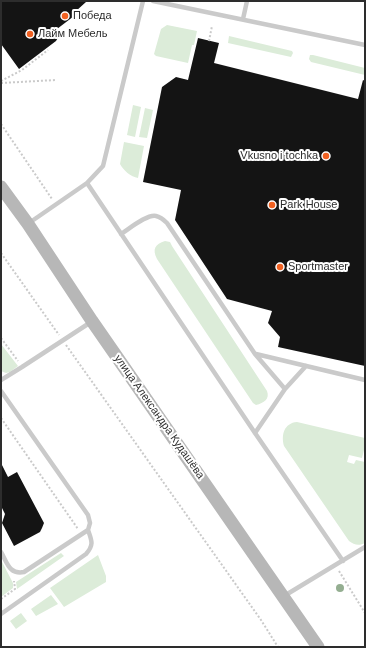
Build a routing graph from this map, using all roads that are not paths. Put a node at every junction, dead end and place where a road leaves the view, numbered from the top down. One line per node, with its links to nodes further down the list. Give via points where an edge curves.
1 (143, 1): 6 (lane, via 102,166)
2 (153, 1): 4 (lane)
3 (246, 1): 4 (lane)
4 (243, 19): 5 (lane)
5 (365, 45)
6 (87, 182): 8 (lane); 9 (lane)
7 (1, 187): 8 (main road, улица Александра Кудашёва)
8 (28, 224): 10 (main road, улица Александра Кудашёва)
9 (121, 234): 11 (lane, via 148,216 162,218); 17 (lane)
10 (92, 321): 13 (lane); 22 (main road, улица Александра Кудашёва)
11 (255, 354): 12 (lane); 15 (lane)
12 (306, 366): 14 (lane); 15 (lane)
13 (1, 380)
14 (365, 380)
15 (285, 389): 17 (lane)
16 (1, 391): 18 (lane, via 88,515)
17 (255, 433): 21 (lane)
18 (88, 530): 20 (lane, via 24,572 14,572); 23 (lane, via 92,542 86,554)
19 (365, 547): 21 (lane)
20 (1, 552)
21 (343, 561): 22 (lane)
22 (284, 596): 24 (main road, улица Александра Кудашёва)
23 (1, 614)
24 (318, 647)

